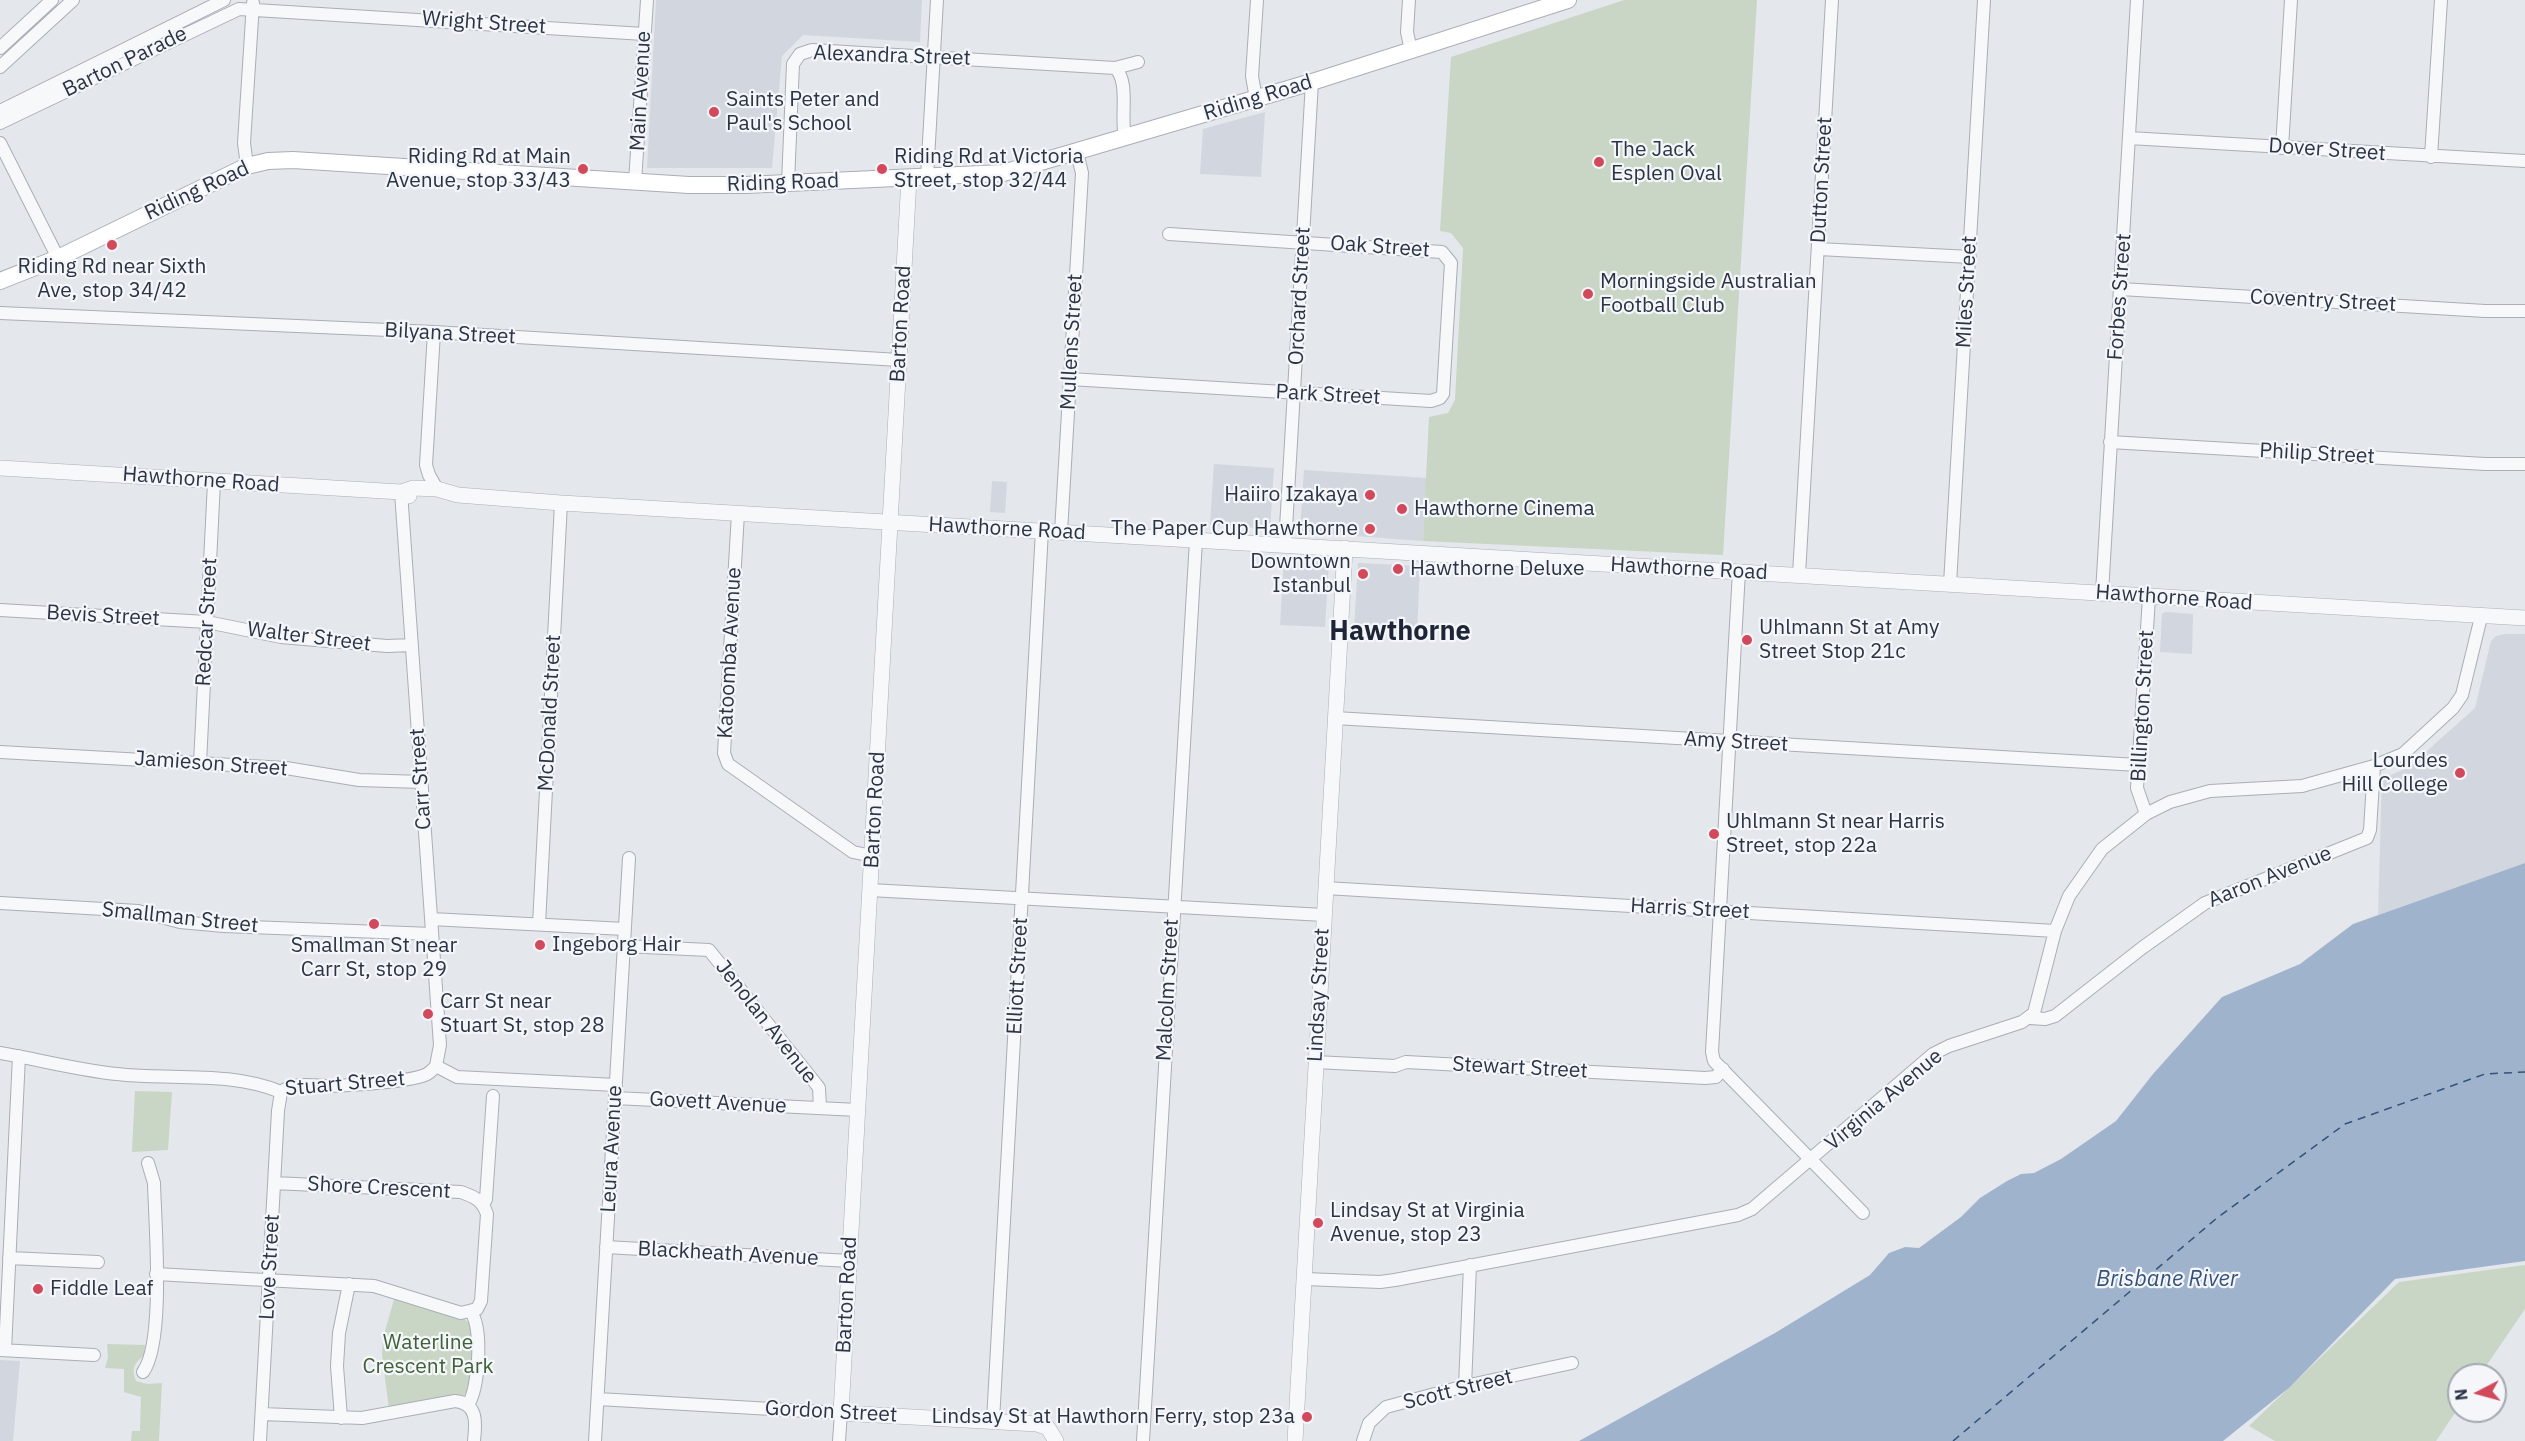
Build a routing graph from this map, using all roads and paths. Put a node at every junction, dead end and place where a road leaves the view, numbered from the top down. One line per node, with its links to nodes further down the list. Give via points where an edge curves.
1 (52, 0): 16 (street)
2 (73, 0): 20 (street)
3 (224, 0): 24 (street, Barton Parade)
4 (647, 0): 15 (street, Main Avenue)
5 (937, 0): 18 (street)
6 (1257, 0): 23 (street, via 1252,76)
7 (1409, 0): 17 (street, via 1407,32)
8 (1567, 0): 17 (main road, Riding Road)
9 (1832, 0): 40 (street, Dutton Street)
10 (1984, 0): 42 (street, Miles Street)
11 (2137, 0): 27 (street, Forbes Street)
12 (2291, 0): 29 (street)
13 (2440, 0): 31 (street)
14 (252, 4): 15 (street, Wright Street); 25 (street, Barton Parade); 33 (street, via 244,143)
15 (644, 34): 36 (street, Main Avenue)
16 (0, 48)
17 (1411, 51): 22 (main road, Riding Road)
18 (934, 56): 21 (street, Alexandra Street); 34 (street); 37 (street, Alexandra Street, via 812,50 800,54 793,64)
19 (1138, 62): 21 (street, Alexandra Street)
20 (0, 67)
21 (1115, 68): 26 (street, via 1124,81)
22 (1312, 82): 23 (main road, Riding Road); 39 (street, Orchard Street)
23 (1256, 99): 26 (main road, Riding Road)
24 (0, 111)
25 (0, 123)
26 (1125, 138): 30 (main road, Riding Road)
27 (2129, 138): 29 (street, Dover Street); 45 (street, Forbes Street)
28 (0, 143): 43 (street)
29 (2282, 148): 31 (street, Dover Street)
30 (1077, 153): 34 (main road, Riding Road, via 1003,173); 50 (street, Mullens Street, via 1082,173)
31 (2431, 157): 32 (street, Dover Street)
32 (2525, 161)
33 (247, 166): 36 (main road, Riding Road, via 293,160); 43 (main road, Riding Road)
34 (927, 177): 35 (main road, Riding Road)
35 (909, 178): 37 (main road, Riding Road); 49 (street, Barton Road)
36 (635, 182): 37 (main road, Riding Road)
37 (788, 183)
38 (1169, 234): 39 (street, Oak Street)
39 (1303, 242): 41 (street, Oak Street, via 1436,250); 51 (street, Orchard Street)
40 (1819, 249): 42 (street); 68 (street, Dutton Street)
41 (1447, 255): 51 (street, Park Street, via 1452,263 1440,398 1431,401)
42 (1970, 257): 69 (street, Miles Street)
43 (58, 258): 44 (main road, Riding Road)
44 (0, 281)
45 (2121, 290): 46 (street, Coventry Street); 52 (street, Forbes Street)
46 (2525, 311)
47 (0, 313): 48 (street, Bilyana Street)
48 (434, 332): 49 (street, Bilyana Street); 56 (street, via 427,470)
49 (899, 360): 61 (street, Barton Road)
50 (1070, 379): 51 (street, Park Street); 63 (street, Mullens Street)
51 (1294, 393): 65 (street, Orchard Street)
52 (2110, 442): 53 (street, Philip Street); 70 (street, Forbes Street)
53 (2525, 464)
54 (0, 468): 55 (street, Hawthorne Road)
55 (214, 482): 57 (street, Hawthorne Road); 75 (street, Redcar Street)
56 (437, 489): 57 (street, Hawthorne Road); 58 (street, Hawthorne Road)
57 (401, 492): 58 (street, Hawthorne Road, via 411,497 447,499); 76 (street, Carr Street)
58 (458, 495): 59 (street, Hawthorne Road)
59 (561, 503): 60 (street, Hawthorne Road); 95 (street, McDonald Street)
60 (738, 513): 61 (street, Hawthorne Road); 85 (street, Katoomba Avenue, via 724,753 728,764 853,852)
61 (890, 522): 62 (street, Hawthorne Road); 85 (street, Barton Road)
62 (1042, 530): 63 (street, Hawthorne Road); 89 (street, Elliott Street)
63 (1061, 532): 64 (street, Hawthorne Road)
64 (1196, 540): 65 (street, Hawthorne Road); 91 (street, Malcolm Street)
65 (1285, 545): 66 (street, Hawthorne Road)
66 (1345, 548): 67 (street, Hawthorne Road); 77 (street, Lindsay Street)
67 (1739, 572): 68 (street, Hawthorne Road); 78 (street)
68 (1799, 575): 69 (street, Hawthorne Road)
69 (1950, 584): 70 (street, Hawthorne Road)
70 (2102, 593): 71 (street, Hawthorne Road)
71 (2149, 597): 73 (street, Hawthorne Road); 81 (street, Billington Street)
72 (0, 610): 75 (street, Bevis Street)
73 (2481, 617): 74 (street, Hawthorne Road); 82 (street, via 2462,695 2403,754)
74 (2525, 618)
75 (207, 622): 76 (street, Walter Street, via 281,637); 80 (street, Redcar Street)
76 (412, 645): 83 (street, Carr Street)
77 (1335, 718): 78 (street, Amy Street); 87 (street, Lindsay Street)
78 (1730, 741): 81 (street, Amy Street); 92 (street)
79 (0, 752): 80 (street, Jamieson Street)
80 (200, 763): 83 (street, Jamieson Street)
81 (2138, 765): 84 (street, Billington Street, via 2137,788)
82 (2374, 766): 84 (street, via 2302,786 2210,791 2170,802); 100 (street, Aaron Avenue, via 2367,838 2205,903 2055,1016)
83 (422, 783): 94 (street, Carr Street)
84 (2146, 814): 97 (street, via 2102,849 2070,896)
85 (872, 856): 88 (street, Barton Road)
86 (629, 858): 96 (street, Leura Avenue)
87 (1325, 888): 92 (street, Harris Street); 93 (street, Lindsay Street)
88 (870, 890): 89 (street); 110 (street, Barton Road)
89 (1022, 898): 91 (street); 136 (street, Elliott Street)
90 (0, 903): 98 (street, Smallman Street, via 138,911 180,922 224,926)
91 (1173, 907): 93 (street); 142 (street, Malcolm Street)
92 (1721, 910): 97 (street, Harris Street); 105 (street, via 1712,1052)
93 (1323, 915): 103 (street, Lindsay Street)
94 (431, 919): 95 (street); 98 (street, Carr Street)
95 (539, 924): 96 (street)
96 (625, 929): 99 (street, Leura Avenue)
97 (2055, 932): 100 (street)
98 (432, 934): 104 (street, Carr Street, via 440,1051)
99 (624, 946): 107 (street, Leura Avenue); 109 (street, Jenolan Avenue, via 709,950 819,1088)
100 (2030, 1018): 111 (street, Virginia Avenue, via 1933,1054)
101 (0, 1053): 102 (street, Stuart Street)
102 (19, 1056): 106 (street, Stuart Street, via 126,1076 257,1083); 117 (street)
103 (1315, 1062): 105 (street, Stewart Street, via 1395,1066 1406,1062 1705,1078 1716,1077); 122 (street, Lindsay Street)
104 (436, 1066): 106 (street, Stuart Street, via 425,1075 412,1078 289,1086); 107 (street, via 457,1077)
105 (1723, 1070): 111 (street)
106 (281, 1092): 113 (street, Love Street)
107 (615, 1092): 109 (street, Govett Avenue); 116 (street, Leura Avenue)
108 (493, 1096): 114 (street)
109 (820, 1108): 110 (street, Govett Avenue)
110 (858, 1110): 118 (street, Barton Road)
111 (1811, 1161): 115 (street); 120 (street, Virginia Avenue, via 1765,1201 1738,1215)
112 (148, 1163): 121 (street, via 154,1183)
113 (274, 1183): 114 (street, Shore Crescent, via 461,1192); 123 (street, Love Street)
114 (484, 1203): 125 (street, via 487,1214 481,1301)
115 (1863, 1213)
116 (606, 1247): 118 (street, Blackheath Avenue); 131 (street, Leura Avenue)
117 (9, 1258): 119 (street); 126 (street)
118 (849, 1261): 133 (street, Barton Road)
119 (98, 1262)
120 (1470, 1266): 122 (street, Virginia Avenue, via 1380,1282); 130 (street)
121 (156, 1274): 123 (street); 129 (street, via 153,1344 149,1365)
122 (1305, 1279): 143 (street, Lindsay Street)
123 (269, 1280): 124 (street); 134 (street, Love Street)
124 (349, 1284): 125 (street, via 374,1286 461,1313); 135 (street, via 337,1366)
125 (471, 1312): 132 (street, via 478,1328 475,1389)
126 (2, 1350): 127 (street)
127 (94, 1355)
128 (1572, 1363): 130 (street, Scott Street)
129 (143, 1372)
130 (1465, 1386): 144 (street, Scott Street, via 1386,1407 1369,1423)
131 (598, 1399): 133 (street, Gordon Street); 139 (street, Leura Avenue)
132 (468, 1405): 135 (street, via 456,1401 377,1417); 138 (street, via 475,1418)
133 (841, 1413): 136 (street, Gordon Street); 140 (street, Barton Road)
134 (262, 1414): 135 (street); 137 (street, Love Street)
135 (341, 1418)
136 (993, 1421): 141 (street, Gordon Street, via 1043,1425)
137 (260, 1441)
138 (474, 1441)
139 (595, 1441)
140 (839, 1441)
141 (1056, 1441)
142 (1143, 1441)
143 (1295, 1441)
144 (1364, 1441)

